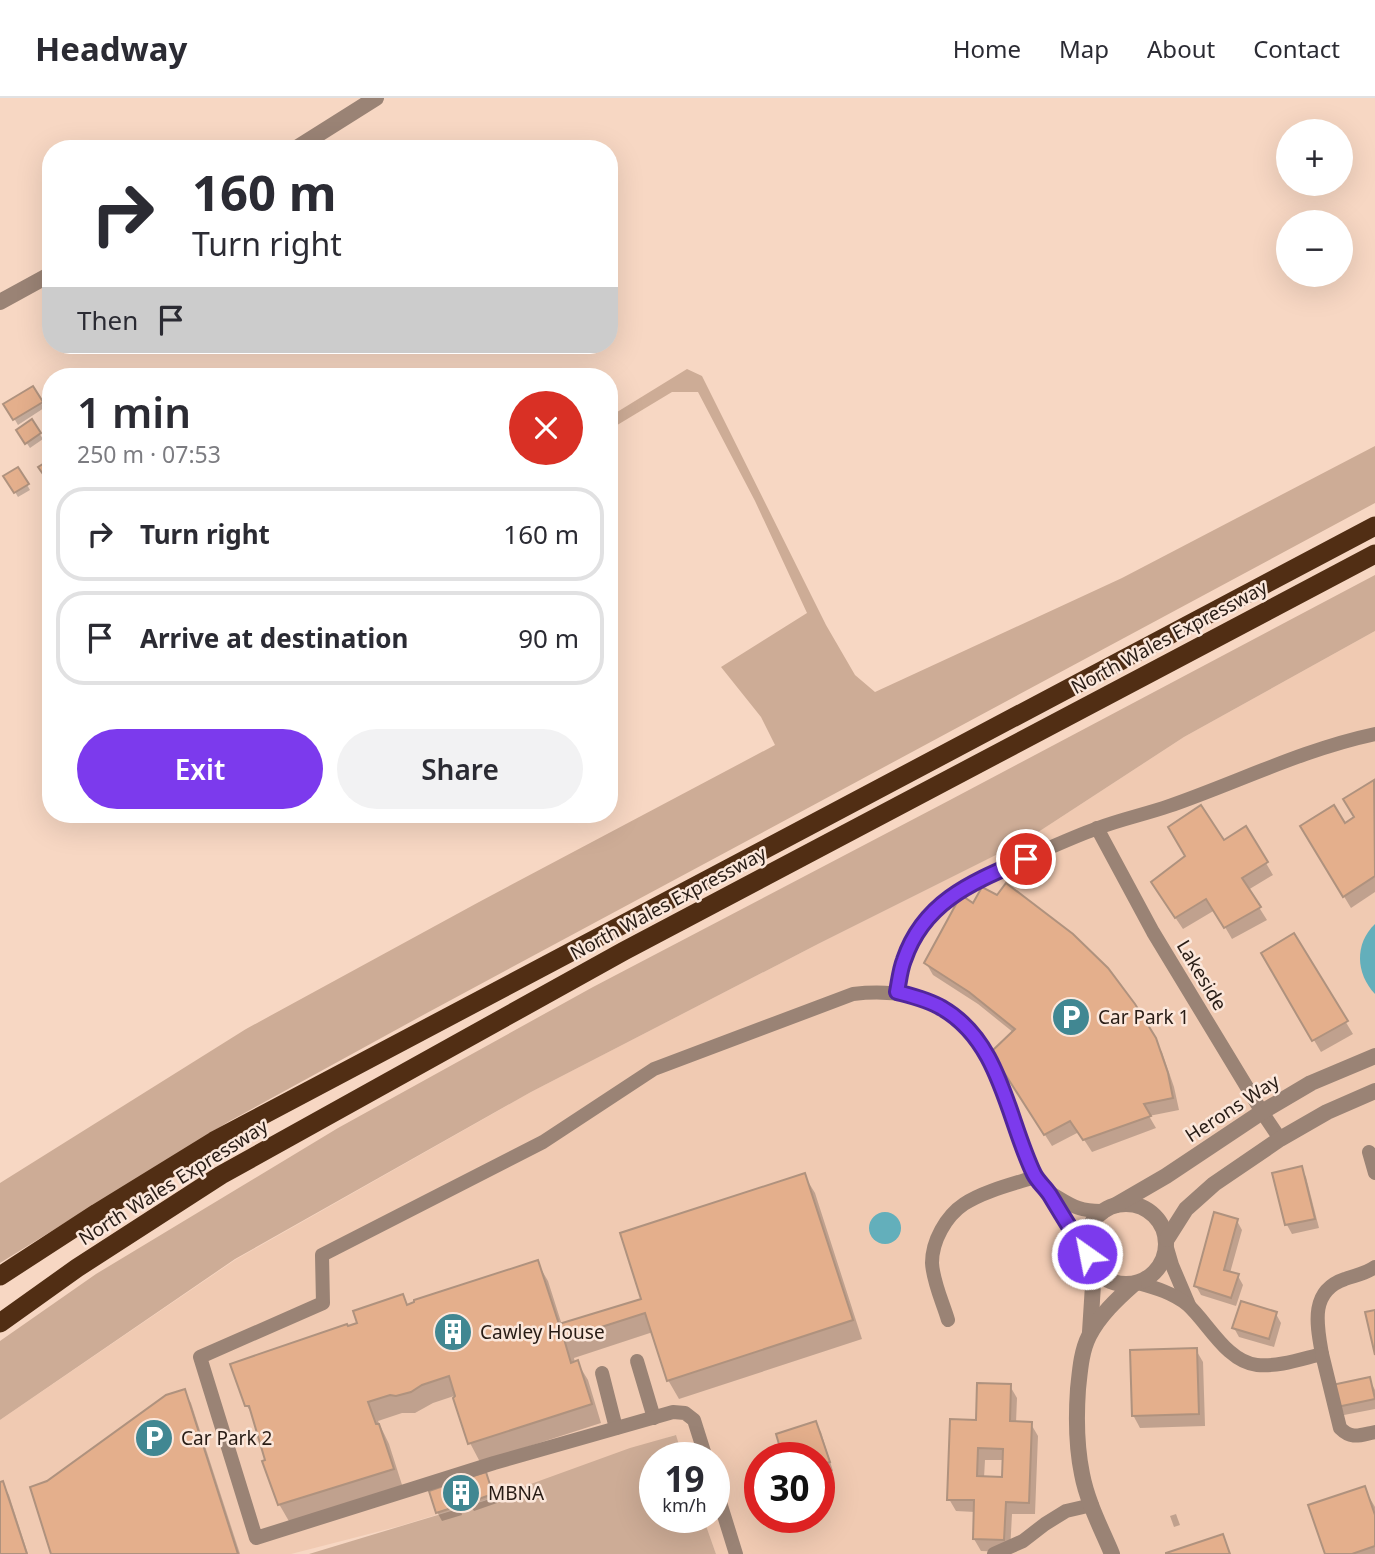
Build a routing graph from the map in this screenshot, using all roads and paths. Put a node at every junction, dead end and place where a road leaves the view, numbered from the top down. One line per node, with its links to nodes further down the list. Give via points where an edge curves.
1 (376, 98): 2 (street)
2 (309, 140)
3 (42, 279): 4 (street)
4 (0, 302)
5 (1375, 524): 22 (highway, North Wales Expressway, via 214,1140)
6 (1375, 554): 26 (highway, North Wales Expressway, via 624,951 221,1175)
7 (1375, 734): 8 (street, via 1306,753 1169,806)
8 (1097, 828): 9 (street, via 956,892 914,937 902,963); 12 (street, Lakeside, via 1153,932)
9 (897, 992): 16 (street, via 942,1008 979,1042); 32 (street, via 853,994 654,1069 543,1142 322,1255 323,1303 200,1357 256,1538)
10 (1375, 1056): 12 (street, Herons Way, via 1311,1083)
11 (1375, 1091): 13 (street)
12 (1262, 1112): 13 (street, Lakeside); 18 (street, Herons Way)
13 (1280, 1139): 19 (street, via 1186,1209)
14 (1369, 1152): 15 (street)
15 (1375, 1173)
16 (1035, 1177): 17 (street); 25 (street, via 965,1203 940,1232 932,1265)
17 (1048, 1192): 18 (street, via 1078,1209); 20 (street)
18 (1110, 1208): 19 (street, via 1134,1205 1146,1209 1158,1219); 20 (street, via 1095,1219 1087,1233)
19 (1167, 1244): 23 (street, via 1159,1268); 24 (street)
20 (1089, 1258): 23 (street, via 1109,1281); 27 (street, via 1093,1285)
21 (1375, 1267): 28 (street, via 1342,1280 1320,1303 1316,1318)
22 (0, 1276)
23 (1136, 1283): 24 (street, via 1174,1296); 27 (street)
24 (1189, 1307): 28 (street, via 1226,1349 1255,1365)
25 (948, 1320)
26 (0, 1323)
27 (1090, 1334): 35 (street, via 1080,1375 1076,1440)
28 (1322, 1354): 33 (street, via 1340,1428 1353,1437)
29 (637, 1361): 31 (street)
30 (602, 1373): 32 (street)
31 (654, 1418): 32 (street); 34 (street, via 685,1413 694,1420)
32 (616, 1428)
33 (1375, 1432)
34 (701, 1442)
35 (1091, 1505): 38 (street, via 1066,1511 1023,1541); 39 (street)
36 (729, 1533): 37 (street)
37 (736, 1554)
38 (994, 1554)
39 (1112, 1554)

